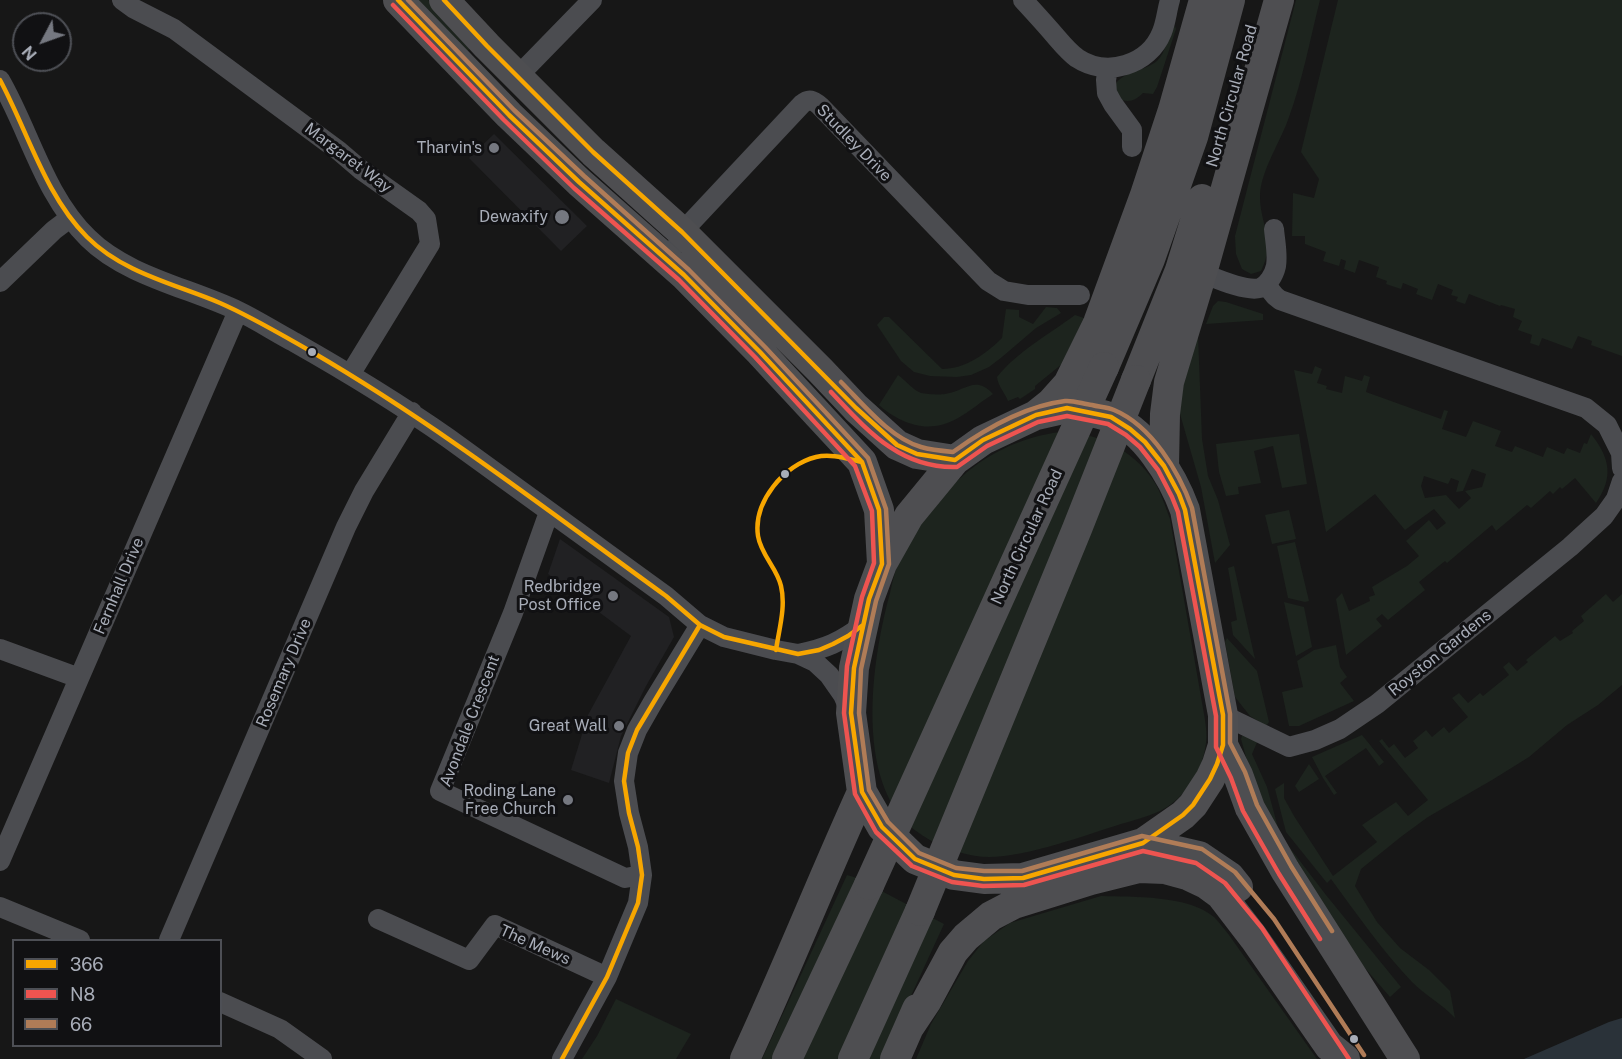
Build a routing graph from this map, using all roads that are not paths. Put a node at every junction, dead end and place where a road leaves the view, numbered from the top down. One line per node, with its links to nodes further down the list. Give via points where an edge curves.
1 (122, 0): 24 (street, Margaret Way, via 174,29 426,219 430,244)
2 (398, 0): 23 (highway, via 509,115 684,275)
3 (444, 0): 12 (highway)
4 (592, 0): 12 (street)
5 (1023, 0): 11 (street, via 1076,58)
6 (1170, 0): 11 (street, via 1162,33 1152,47 1139,60)
7 (1204, 0): 26 (highway, via 1173,110 1098,322 1068,384)
8 (1230, 0): 56 (highway, North Circular Road, bridge, via 1193,137 1150,259)
9 (1258, 0): 57 (highway, North Circular Road, bridge, via 1219,146 1180,270 920,911)
10 (1279, 0): 18 (highway)
11 (1108, 68): 14 (street, via 1107,93 1132,130)
12 (518, 76): 17 (highway)
13 (0, 80): 15 (street, via 45,176)
14 (1132, 147)
15 (70, 218): 19 (street); 22 (street, via 88,238 122,263)
16 (1274, 229): 20 (street, via 1276,267)
17 (682, 232): 21 (street, Studley Drive, via 802,104 811,100 988,281 1004,291 1028,295); 23 (street, via 679,252); 27 (highway, via 897,445 917,454)
18 (1202, 273): 20 (street, via 1244,287 1259,289); 28 (highway, via 1169,382)
19 (0, 282)
20 (1266, 285): 29 (street, via 1280,300 1586,408 1607,425 1621,453)
21 (1080, 296)
22 (238, 311): 24 (street); 37 (street, Fernhall Drive)
23 (760, 352): 32 (highway, via 862,462 879,510)
24 (351, 373): 25 (street)
25 (412, 412): 31 (street); 49 (street, Rosemary Drive, via 346,527)
26 (1036, 415): 27 (highway, via 983,440); 28 (highway, via 1067,408 1111,417 1130,429)
27 (955, 460): 32 (highway, via 909,516)
28 (1164, 466): 39 (highway, via 1185,510)
29 (1622, 468)
30 (1622, 481): 39 (street, Royston Gardens, via 1604,516 1570,547 1377,704 1340,729 1289,747)
31 (549, 512): 33 (street); 44 (street, Avondale Crescent, via 513,613 440,791 625,878)
32 (882, 564): 34 (highway)
33 (700, 625): 36 (street, via 724,637); 44 (street, via 637,730 628,753 624,782)
34 (863, 625): 36 (street, via 833,644); 38 (highway, via 854,668)
35 (0, 649): 37 (street)
36 (798, 654): 38 (street, via 829,675)
37 (79, 678): 43 (street, Fernhall Drive)
38 (851, 713): 41 (highway)
39 (1223, 715): 40 (highway)
40 (1222, 745): 42 (highway, via 1218,764 1193,805); 61 (highway, via 1250,808 1285,870)
41 (862, 792): 45 (highway, via 882,827 915,859 954,875); 55 (highway)
42 (1143, 843): 45 (highway); 60 (highway, via 1199,856 1230,877 1268,924)
43 (0, 861)
44 (642, 875): 50 (street, via 638,903)
45 (1023, 878): 52 (highway, via 971,916 949,938 935,962)
46 (0, 907): 48 (street)
47 (378, 920): 50 (street, The Mews, via 469,960 495,925)
48 (78, 939)
49 (170, 939)
50 (607, 977): 54 (street)
51 (222, 1003): 53 (street, via 280,1029)
52 (910, 1026): 58 (highway); 59 (highway, via 953,952 991,916 1014,904 1091,880 1139,868 1165,869 1187,875 1221,895 1329,1046)
53 (322, 1059)
54 (562, 1059)
55 (746, 1059)
56 (787, 1059)
57 (853, 1059)
58 (895, 1059)
59 (1345, 1059)
60 (1358, 1059)
61 (1405, 1059)

